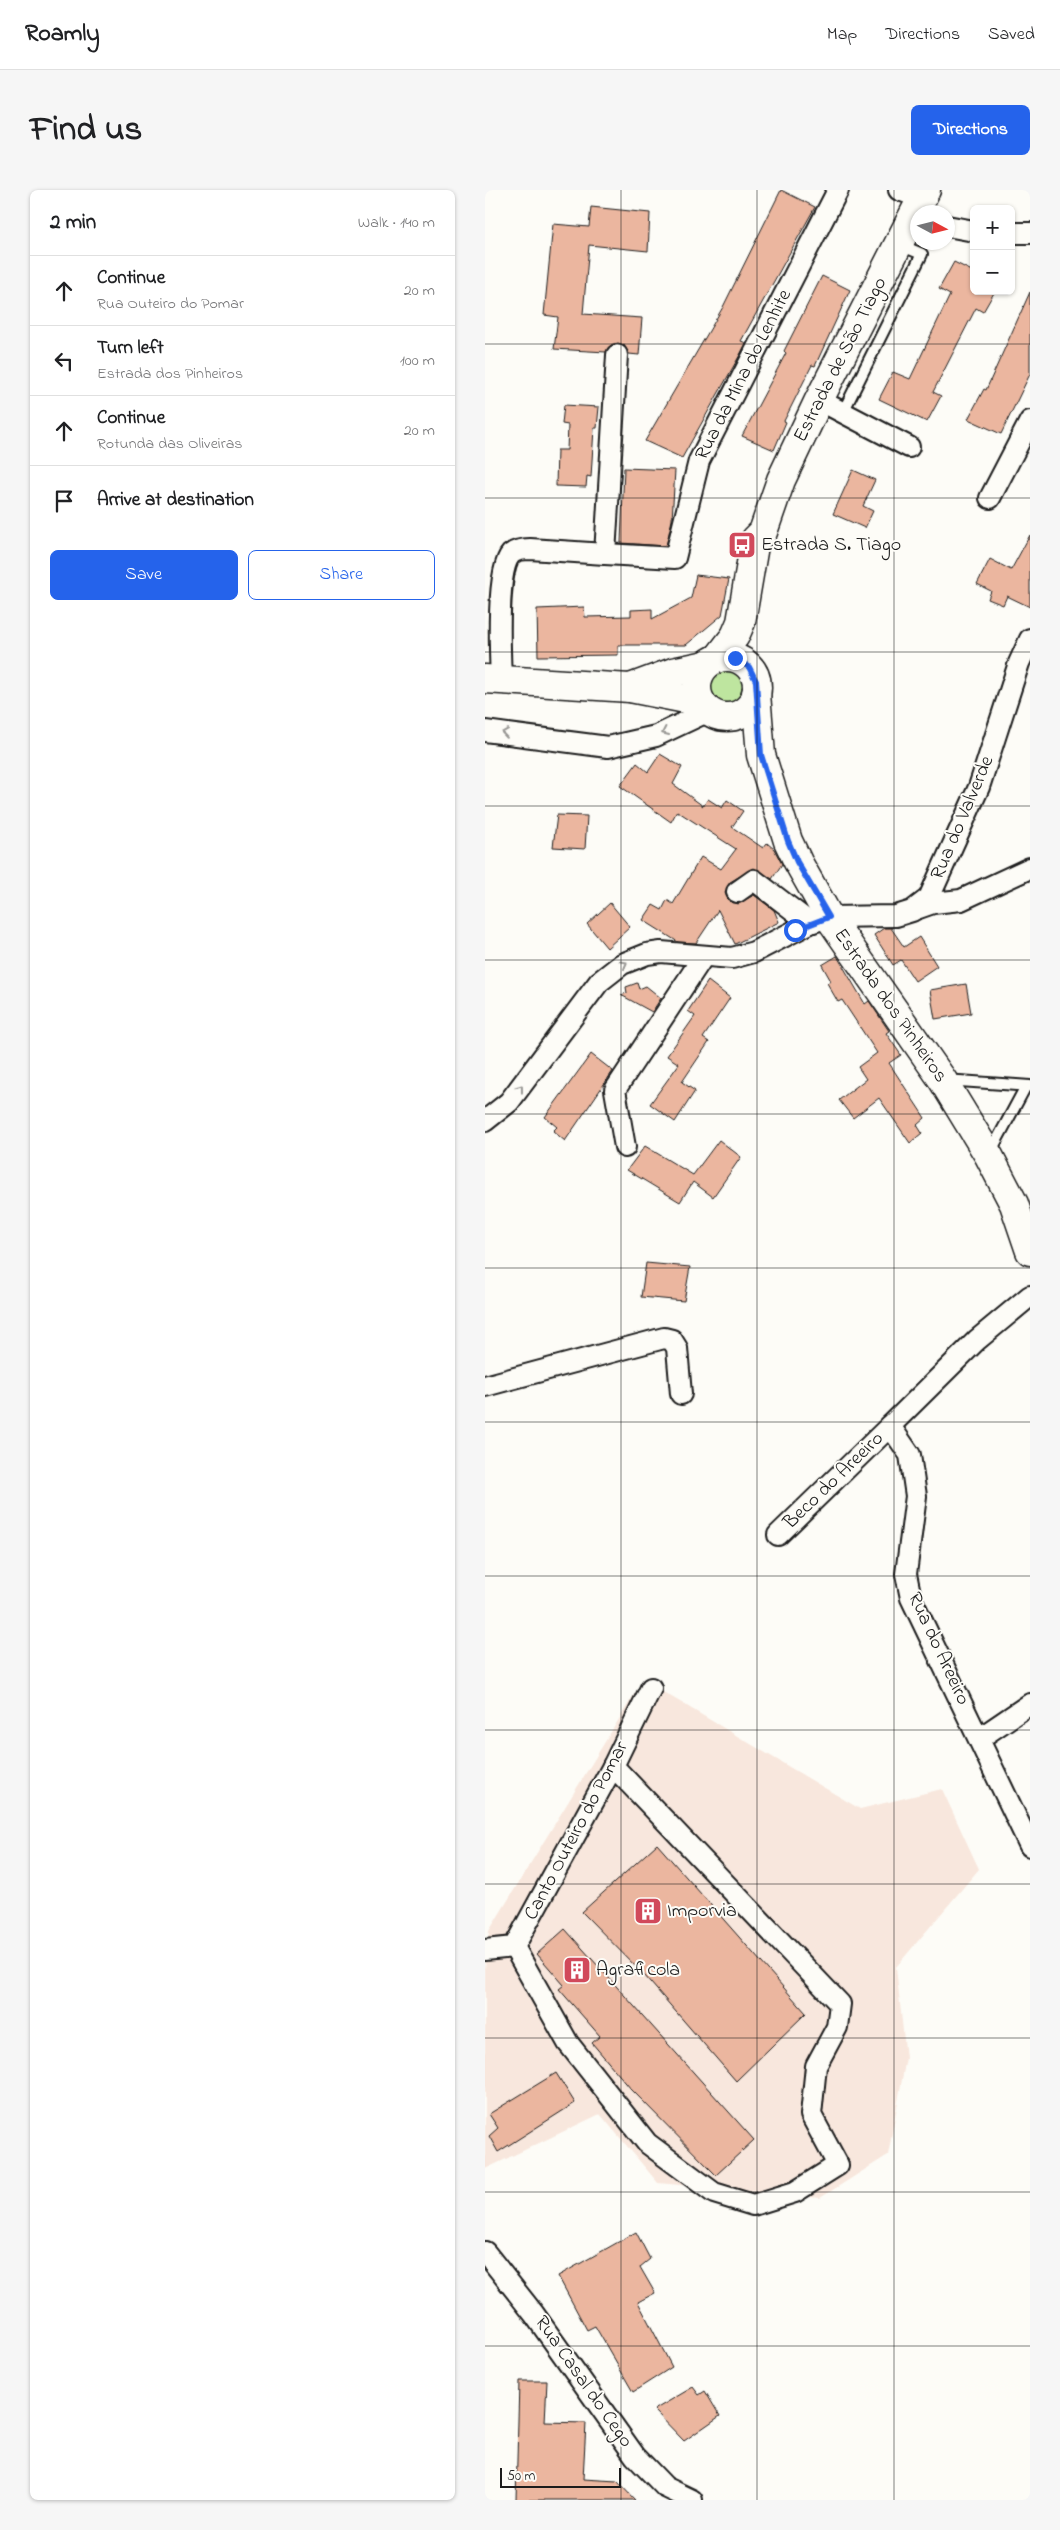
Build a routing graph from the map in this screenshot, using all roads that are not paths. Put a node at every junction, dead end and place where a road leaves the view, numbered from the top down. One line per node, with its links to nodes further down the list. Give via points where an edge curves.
1 (838, 190): 15 (street, Rua da Mina do Lenhite, via 699,461 675,558)
2 (915, 202): 7 (main road, Estrada de São Tiago)
3 (955, 227): 4 (street)
4 (970, 230)
5 (1015, 233): 6 (street)
6 (1030, 233)
7 (899, 244): 9 (main road, Estrada de São Tiago); 10 (lane, via 921,254)
8 (617, 355): 15 (street)
9 (819, 400): 10 (street); 14 (main road, Estrada de São Tiago, via 773,499)
10 (843, 412): 12 (street)
11 (1030, 421): 13 (street)
12 (909, 447)
13 (990, 498)
14 (763, 532): 17 (main road, Estrada de São Tiago, via 755,540 741,622 735,636); 20 (main road, Estrada de São Tiago, via 767,542 754,624)
15 (605, 554): 19 (street, via 530,549 512,554 501,580)
16 (1030, 639): 18 (street, Rua do Valverde)
17 (712, 661): 20 (main road, via 735,658 749,667); 21 (main road); 22 (main road, via 697,683)
18 (1023, 677): 27 (street, Rua do Valverde, via 979,787 929,898)
19 (493, 680): 21 (main road)
20 (755, 684): 22 (main road, via 752,703 737,715); 24 (main road, Estrada dos Pinheiros)
21 (630, 688): 22 (main road)
22 (709, 709): 23 (street, one-way to 23, via 656,736 608,747); 24 (main road, Estrada dos Pinheiros)
23 (485, 731)
24 (761, 755): 28 (main road, Estrada dos Pinheiros, via 788,841)
25 (1030, 868): 27 (street, via 961,900 933,903)
26 (737, 892): 28 (street, via 754,880)
27 (912, 911): 28 (street, Rua do Valverde, via 896,916)
28 (819, 920): 29 (street, via 754,952 732,958); 30 (main road, Estrada dos Pinheiros)
29 (696, 956): 32 (street, one-way to 29, via 509,1102 599,982 610,972 647,954 661,952); 33 (street, via 615,1090)
30 (942, 1080): 31 (lane); 34 (main road, Estrada dos Pinheiros)
31 (1028, 1086): 34 (lane)
32 (485, 1121)
33 (625, 1147)
34 (989, 1156): 35 (main road, Estrada dos Pinheiros, via 1014,1204)
35 (1030, 1251)
36 (1030, 1296): 39 (street, via 977,1340)
37 (485, 1386): 38 (street, via 664,1338 672,1340 677,1348)
38 (681, 1394)
39 (890, 1426): 40 (street, Beco do Areeiro); 43 (street, Rua do Areeiro, via 910,1455 916,1496 906,1574 911,1598)
40 (778, 1535)
41 (651, 1688): 44 (street, Canto Outeiro do Pomar)
42 (1030, 1704): 43 (street)
43 (980, 1738): 45 (street, Rua do Areeiro)
44 (613, 1766): 46 (street, Canto Outeiro do Pomar); 46 (street, via 840,2004 837,2027 816,2066 811,2116 838,2165 795,2192 753,2205 714,2193 647,2143 568,2043)
45 (1030, 1846)
46 (514, 1947): 47 (street)
47 (485, 1950)
48 (485, 2252): 49 (street, Rua Casal do Cego, via 534,2314 635,2456 665,2487)
49 (692, 2500)

